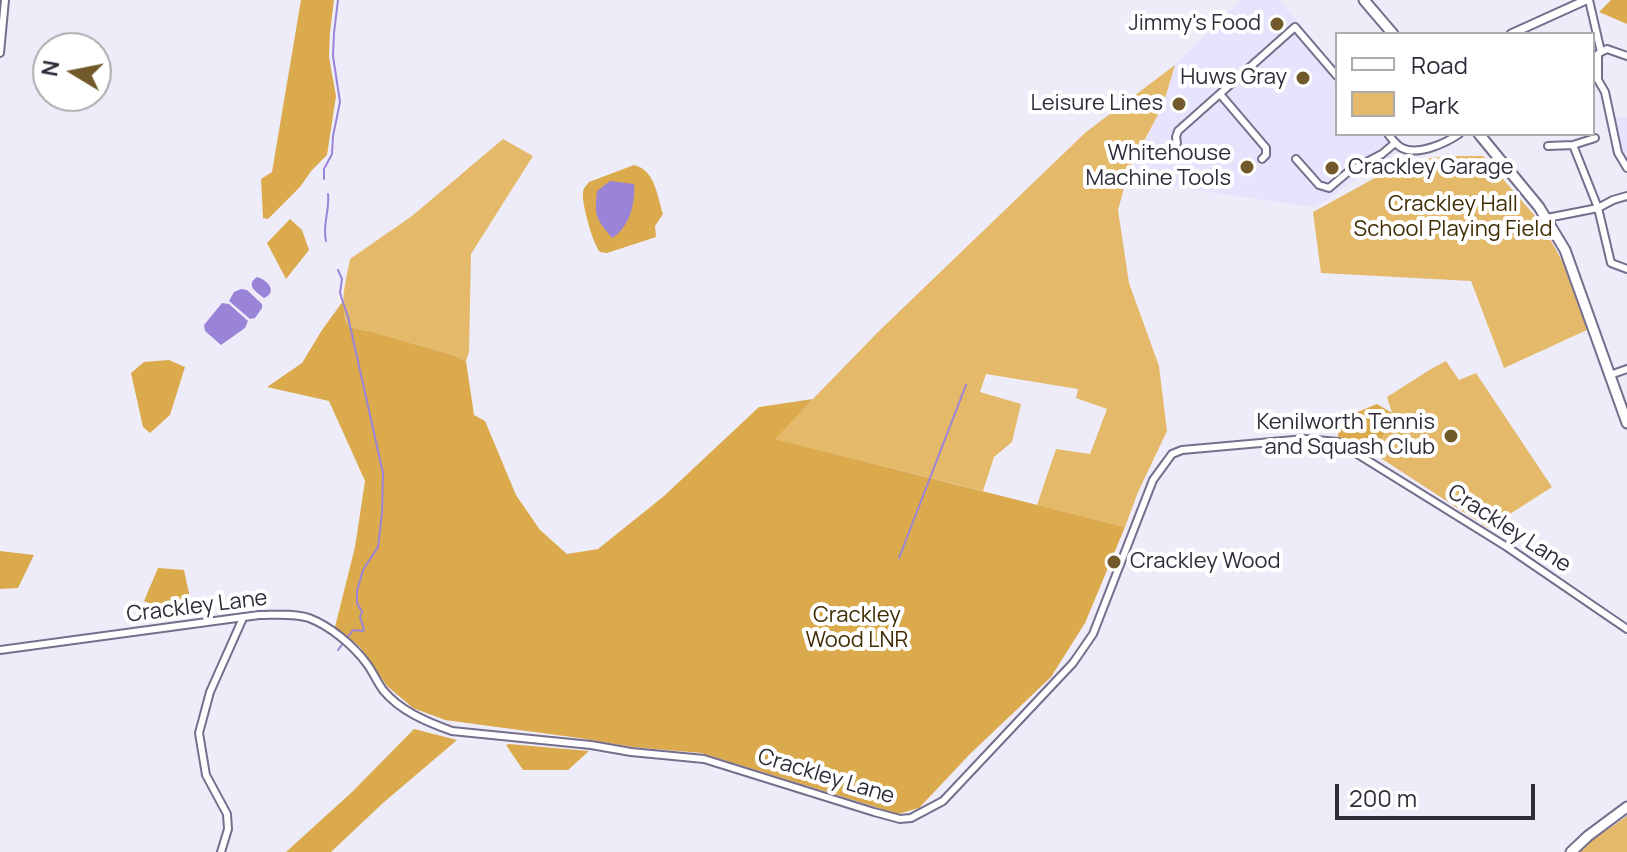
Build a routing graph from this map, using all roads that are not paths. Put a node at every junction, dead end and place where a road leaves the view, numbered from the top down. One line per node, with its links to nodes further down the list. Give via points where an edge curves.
1 (5, 0): 7 (street)
2 (1364, 0): 4 (main road)
3 (1587, 0): 5 (street); 6 (street)
4 (1391, 32)
5 (1515, 32)
6 (1601, 52): 8 (street); 21 (street, via 1598,80)
7 (0, 53)
8 (1627, 56)
9 (1335, 74): 10 (street, via 1295,27)
10 (1220, 94): 15 (street, via 1178,131); 19 (street, via 1266,148)
11 (1390, 136): 16 (street)
12 (1456, 136): 16 (street, via 1427,148 1406,150)
13 (1481, 136): 24 (main road)
14 (1595, 138): 17 (street)
15 (1177, 143)
16 (1395, 143): 20 (street, via 1329,188 1319,185)
17 (1573, 145): 18 (street); 23 (street)
18 (1548, 146)
19 (1262, 159)
20 (1296, 159)
21 (1627, 168)
22 (1627, 196): 23 (street)
23 (1598, 208): 24 (street); 25 (street, via 1611,263)
24 (1547, 218): 27 (main road, via 1574,271)
25 (1627, 269)
26 (1627, 369): 27 (street)
27 (1610, 375): 28 (main road)
28 (1627, 423)
29 (243, 618): 30 (street, Crackley Lane, via 289,615 322,625 343,639 384,691 412,714 452,731 704,759 900,819 943,801 1073,663 1093,634 1153,480 1164,462 1182,450 1305,439 1338,442); 31 (street, Crackley Lane); 33 (street, via 210,692 199,733 206,775 227,814)
30 (1627, 629)
31 (0, 650)
32 (1627, 807): 34 (main road)
33 (221, 852)
34 (1571, 852)

